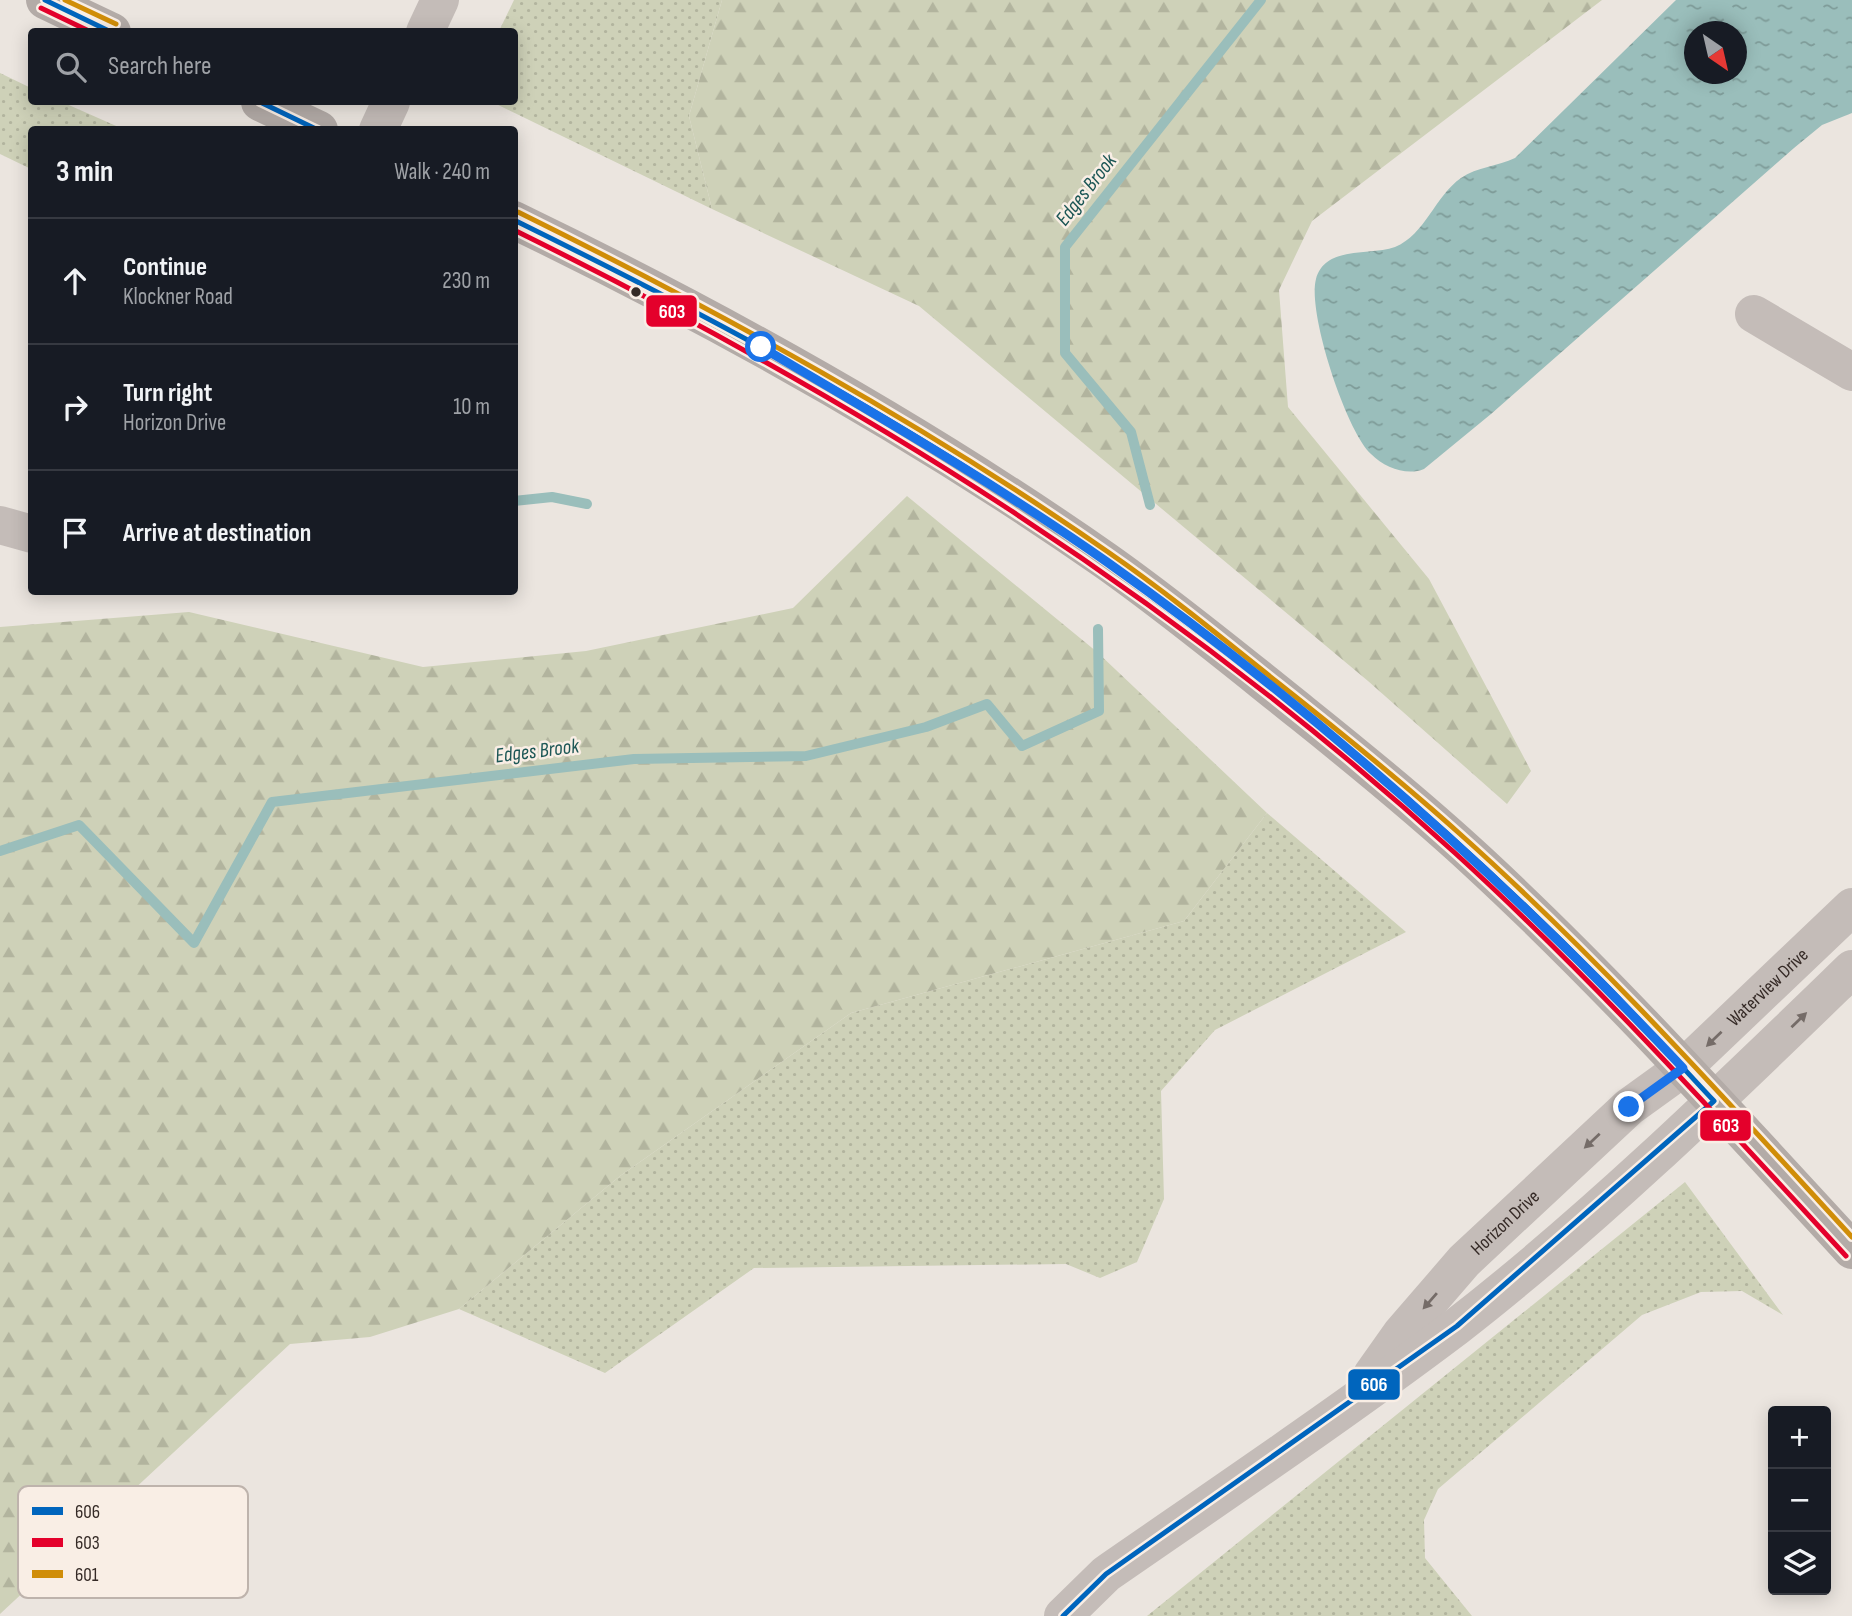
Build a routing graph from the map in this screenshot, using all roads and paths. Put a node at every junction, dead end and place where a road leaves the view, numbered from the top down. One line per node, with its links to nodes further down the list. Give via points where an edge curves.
1 (46, 0): 3 (main road)
2 (440, 0): 4 (street)
3 (104, 28)
4 (427, 28)
5 (266, 105): 7 (main road)
6 (390, 105): 8 (street)
7 (311, 126)
8 (380, 126)
9 (518, 222): 16 (main road, via 647,284 761,347 1018,502 1108,563 1358,758 1475,859 1587,965)
10 (1754, 314): 11 (street)
11 (1852, 372)
12 (0, 525): 13 (street)
13 (28, 533)
14 (1852, 907): 16 (street, Waterview Drive, one-way to 16)
15 (1852, 969): 17 (street, one-way to 15)
16 (1683, 1068): 17 (main road); 19 (street, Horizon Drive, one-way to 19, via 1629,1107 1465,1261 1401,1334)
17 (1714, 1101): 18 (main road); 19 (street, Horizon Drive, via 1535,1261 1457,1326)
18 (1852, 1250)
19 (1353, 1402): 20 (street, Horizon Drive, via 1106,1574)
20 (1063, 1616)

